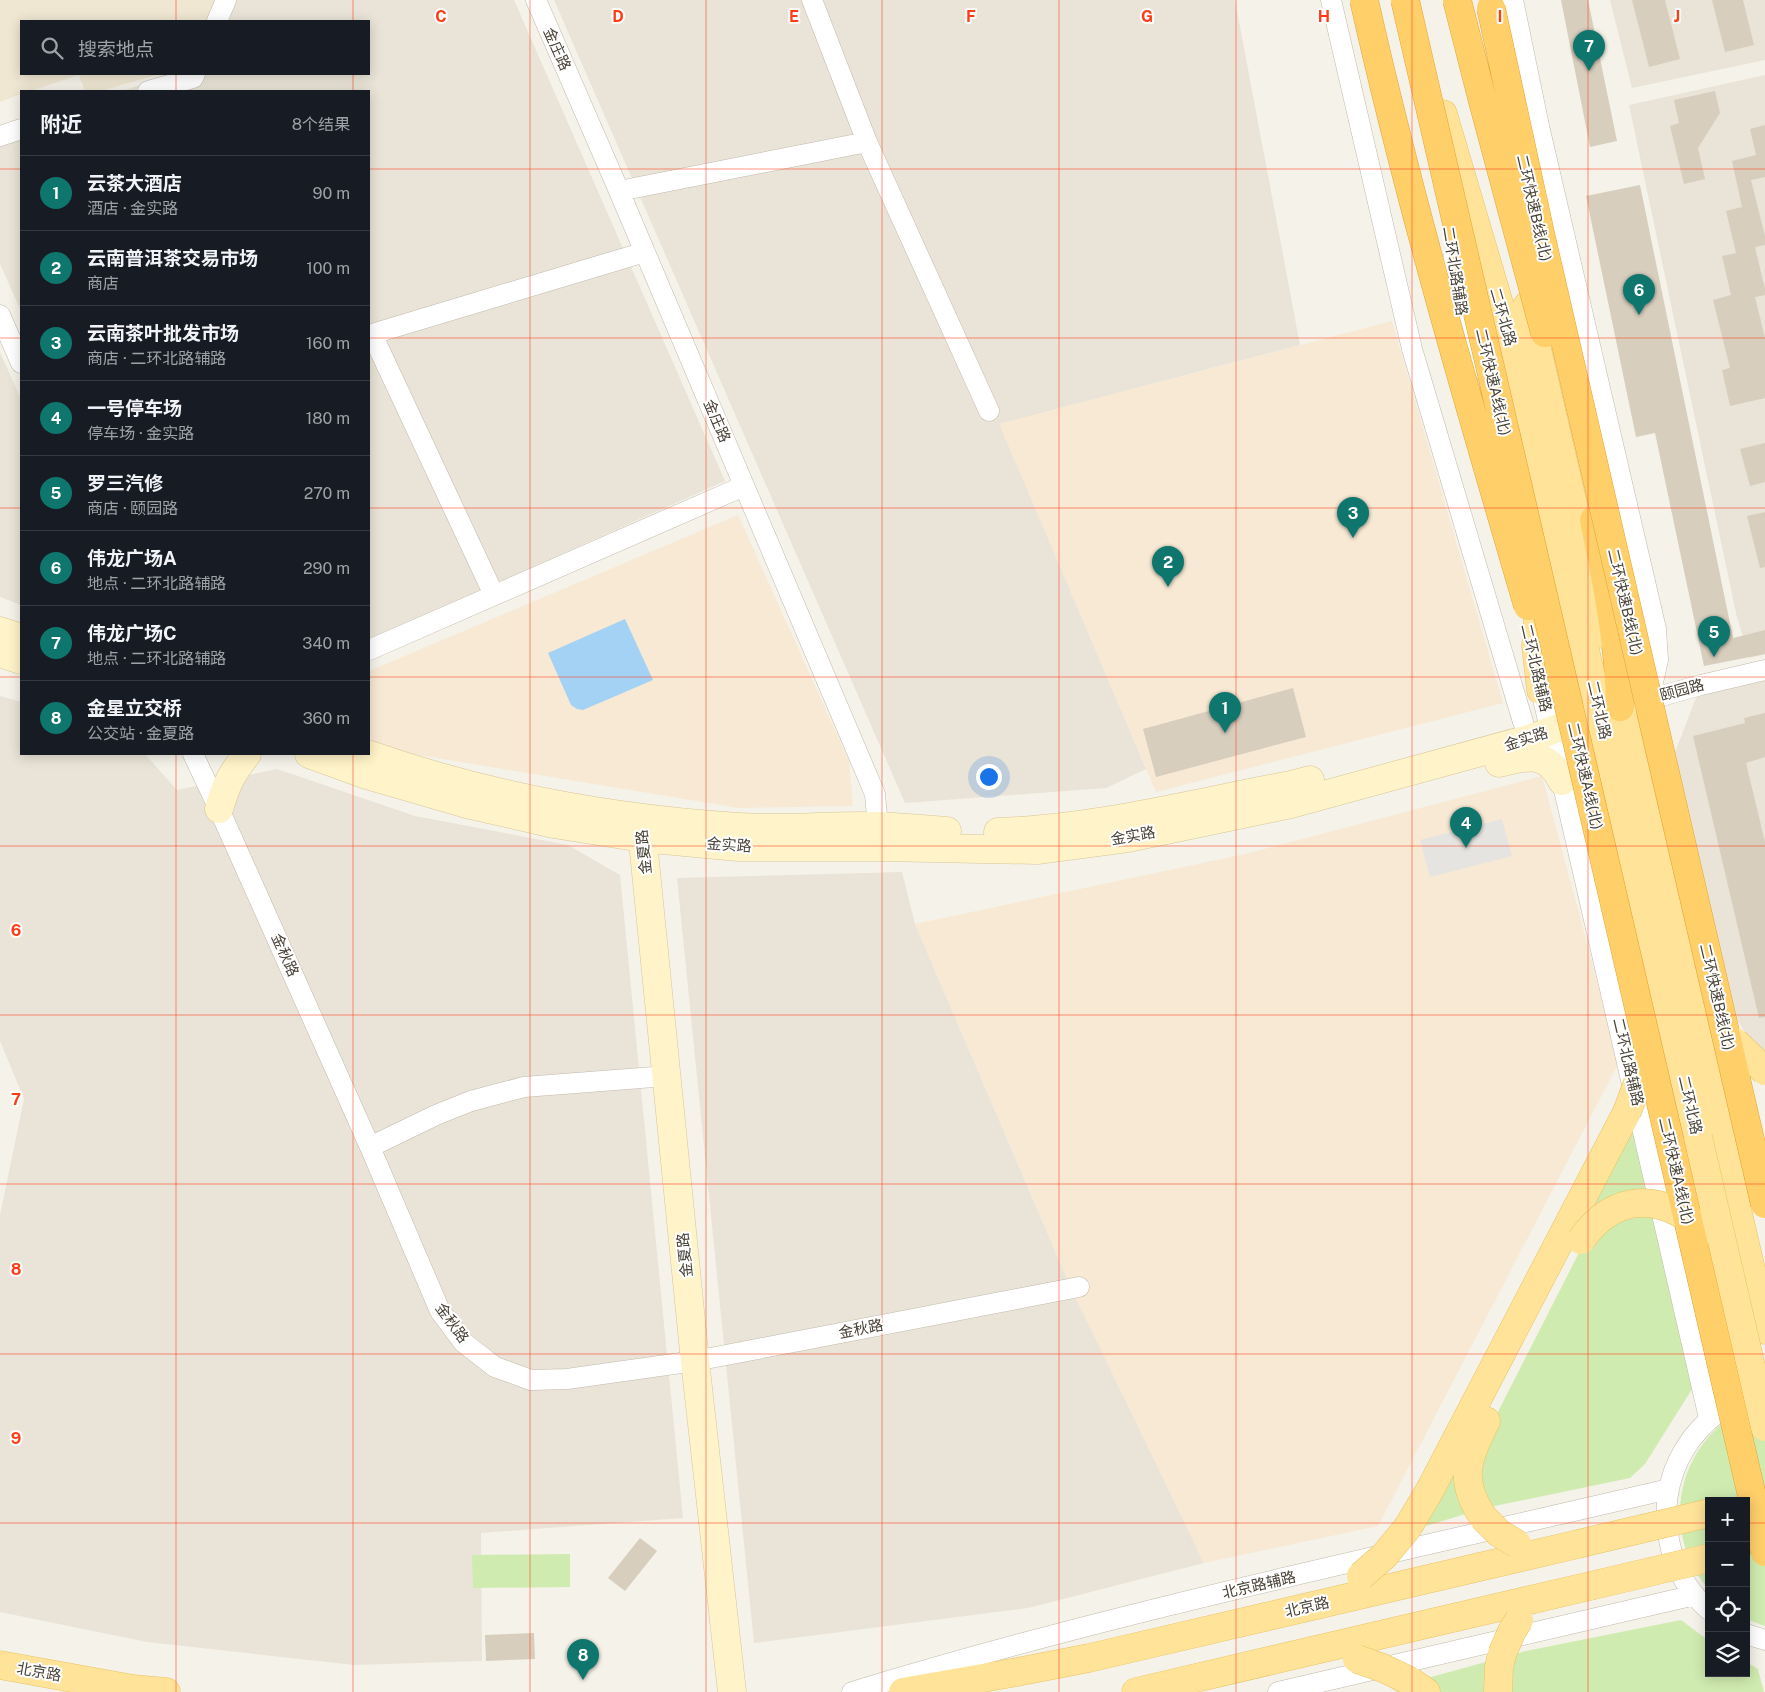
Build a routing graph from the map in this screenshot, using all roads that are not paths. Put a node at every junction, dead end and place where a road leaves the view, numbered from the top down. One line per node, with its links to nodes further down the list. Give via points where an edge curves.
1 (226, 0): 11 (street)
2 (536, 0): 17 (street, 金庄路)
3 (812, 0): 16 (street)
4 (1331, 0): 35 (street, via 1412,349)
5 (1364, 0): 46 (highway, bridge, via 1405,173 1449,333)
6 (1406, 0): 22 (main road, 二环北路, via 1491,275); 32 (street, 二环北路辅路, via 1432,125 1484,443); 46 (highway, 二环快速A线(北), bridge)
7 (1457, 0): 22 (main road, 二环北路); 36 (highway, bridge, via 1519,240)
8 (1483, 0): 22 (highway)
9 (1490, 0): 36 (highway, 二环快速B线(北), bridge, via 1541,237)
10 (1513, 0): 33 (street, via 1543,144 1656,629 1658,660)
11 (217, 20)
12 (194, 75): 13 (street)
13 (151, 90)
14 (20, 129): 15 (street)
15 (0, 136)
16 (867, 142): 17 (street); 21 (street)
17 (619, 190): 18 (street, 金庄路)
18 (645, 252): 23 (street, 金庄路); 25 (street, via 372,334)
19 (0, 315): 20 (street)
20 (20, 361)
21 (989, 411)
22 (1564, 470): 24 (highway); 32 (main road, via 1548,516 1536,646); 34 (main road, 二环北路)
23 (744, 486): 25 (street); 45 (street, 金庄路, via 875,794)
24 (1598, 542): 33 (main road, via 1634,602); 34 (highway, via 1616,656)
25 (494, 595): 28 (street)
26 (0, 631): 27 (street)
27 (20, 638)
28 (370, 650)
29 (0, 652): 30 (street)
30 (20, 660)
31 (1765, 670): 33 (street, 颐园路)
32 (1541, 690): 35 (street, 二环北路辅路)
33 (1654, 690): 34 (street, 颐园路); 51 (street)
34 (1610, 710): 35 (street, 金实路); 47 (main road, 二环北路)
35 (1540, 724): 41 (street, 二环北路辅路); 42 (street, 金实路, via 1532,738); 45 (street, 金实路, via 1291,785 1126,817 1030,831)
36 (1655, 729): 52 (highway, 二环快速B线(北), bridge)
37 (193, 755): 43 (street, 金秋路)
38 (246, 755): 43 (street, via 225,786)
39 (312, 755): 44 (street, 金实路, via 467,804 554,824)
40 (370, 755): 44 (street, 金实路, via 471,785)
41 (1562, 781): 42 (street, via 1548,762 1524,756 1404,787); 58 (street, 二环北路辅路)
42 (1356, 787): 45 (street, 金实路, via 1143,835 1037,850)
43 (219, 808): 50 (street, 金秋路)
44 (641, 828): 45 (street, 金实路, via 740,828); 49 (street, 金夏路)
45 (879, 837)
46 (1604, 858): 67 (highway, 二环快速A线(北), bridge)
47 (1664, 941): 48 (main road, bridge, via 1684,963 1716,1018); 53 (main road, 二环北路, bridge); 72 (main road, bridge, via 1642,1071 1628,1112 1408,1527 1385,1555 1336,1592 1310,1604)
48 (1765, 1071)
49 (667, 1076): 50 (street, via 524,1087 470,1101); 56 (street, 金夏路)
50 (370, 1147): 56 (street, 金秋路, via 440,1311 463,1342 495,1367 530,1380)
51 (1765, 1168)
52 (1765, 1203): 53 (main road, via 1757,1217 1750,1261)
53 (1742, 1280): 55 (main road, 二环北路); 59 (main road, 二环北路, bridge); 65 (main road, bridge, via 1703,1231 1682,1214 1658,1205 1633,1204 1610,1211 1589,1228 1581,1240 1470,1454 1468,1466 1469,1488 1477,1508 1499,1533 1536,1550)
54 (1079, 1287): 56 (street, 金秋路)
55 (1765, 1330)
56 (695, 1361): 78 (street, 金夏路)
57 (1765, 1390): 58 (street, via 1728,1404)
58 (1709, 1418): 60 (street, via 1687,1444)
59 (1765, 1427)
60 (1669, 1489): 70 (street, via 1668,1538 1681,1574); 79 (street, 北京路辅路, via 1139,1613)
61 (1765, 1500): 62 (main road)
62 (1750, 1504)
63 (1705, 1515): 65 (main road, 北京路, bridge)
64 (1765, 1545): 66 (main road)
65 (1566, 1547): 72 (main road, 北京路)
66 (1750, 1549)
67 (1765, 1552)
68 (1705, 1559): 69 (main road, bridge)
69 (1564, 1592): 74 (main road); 83 (main road, bridge, via 1538,1603 1519,1620 1502,1654)
70 (1695, 1595): 71 (street); 82 (street)
71 (1705, 1606)
72 (1240, 1623): 80 (main road, 北京路, via 1089,1658)
73 (0, 1665): 75 (main road, 北京路)
74 (1250, 1665): 76 (main road, bridge, via 1282,1658 1332,1655 1384,1668); 81 (main road)
75 (99, 1686): 77 (main road, 北京路)
76 (1418, 1687)
77 (166, 1692)
78 (732, 1692)
79 (852, 1692)
80 (903, 1692)
81 (1136, 1692)
82 (1278, 1692)
83 (1498, 1692)

